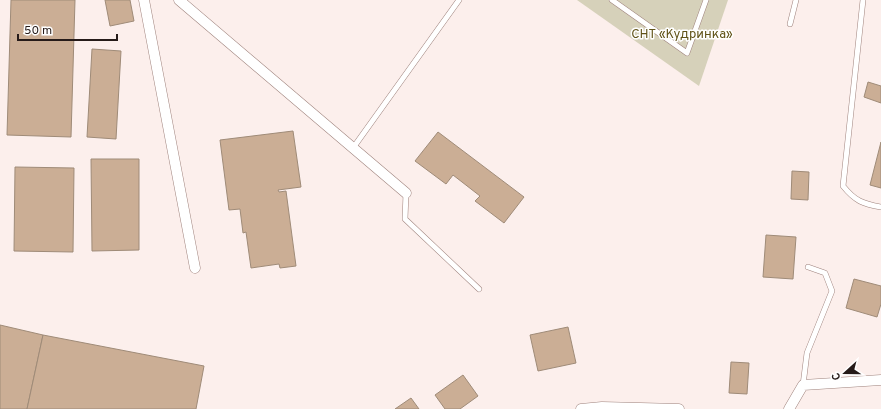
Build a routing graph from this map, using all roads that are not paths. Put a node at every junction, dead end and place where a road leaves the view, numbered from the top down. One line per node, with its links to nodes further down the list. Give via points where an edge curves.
1 (144, 0): 13 (street)
2 (179, 0): 9 (street)
3 (459, 0): 9 (lane)
4 (612, 0): 5 (lane, via 687,53)
5 (706, 0)
6 (796, 0): 8 (lane)
7 (863, 0): 11 (lane, via 843,186 853,198 868,205)
8 (790, 24)
9 (353, 148): 10 (street)
10 (406, 193): 14 (lane, via 405,219)
11 (881, 207)
12 (808, 267): 16 (lane, via 825,273 832,291 807,353)
13 (195, 268)
14 (479, 289)
15 (881, 380): 16 (street)
16 (803, 385): 19 (street)
17 (581, 409): 18 (street)
18 (679, 409)
19 (789, 409)

